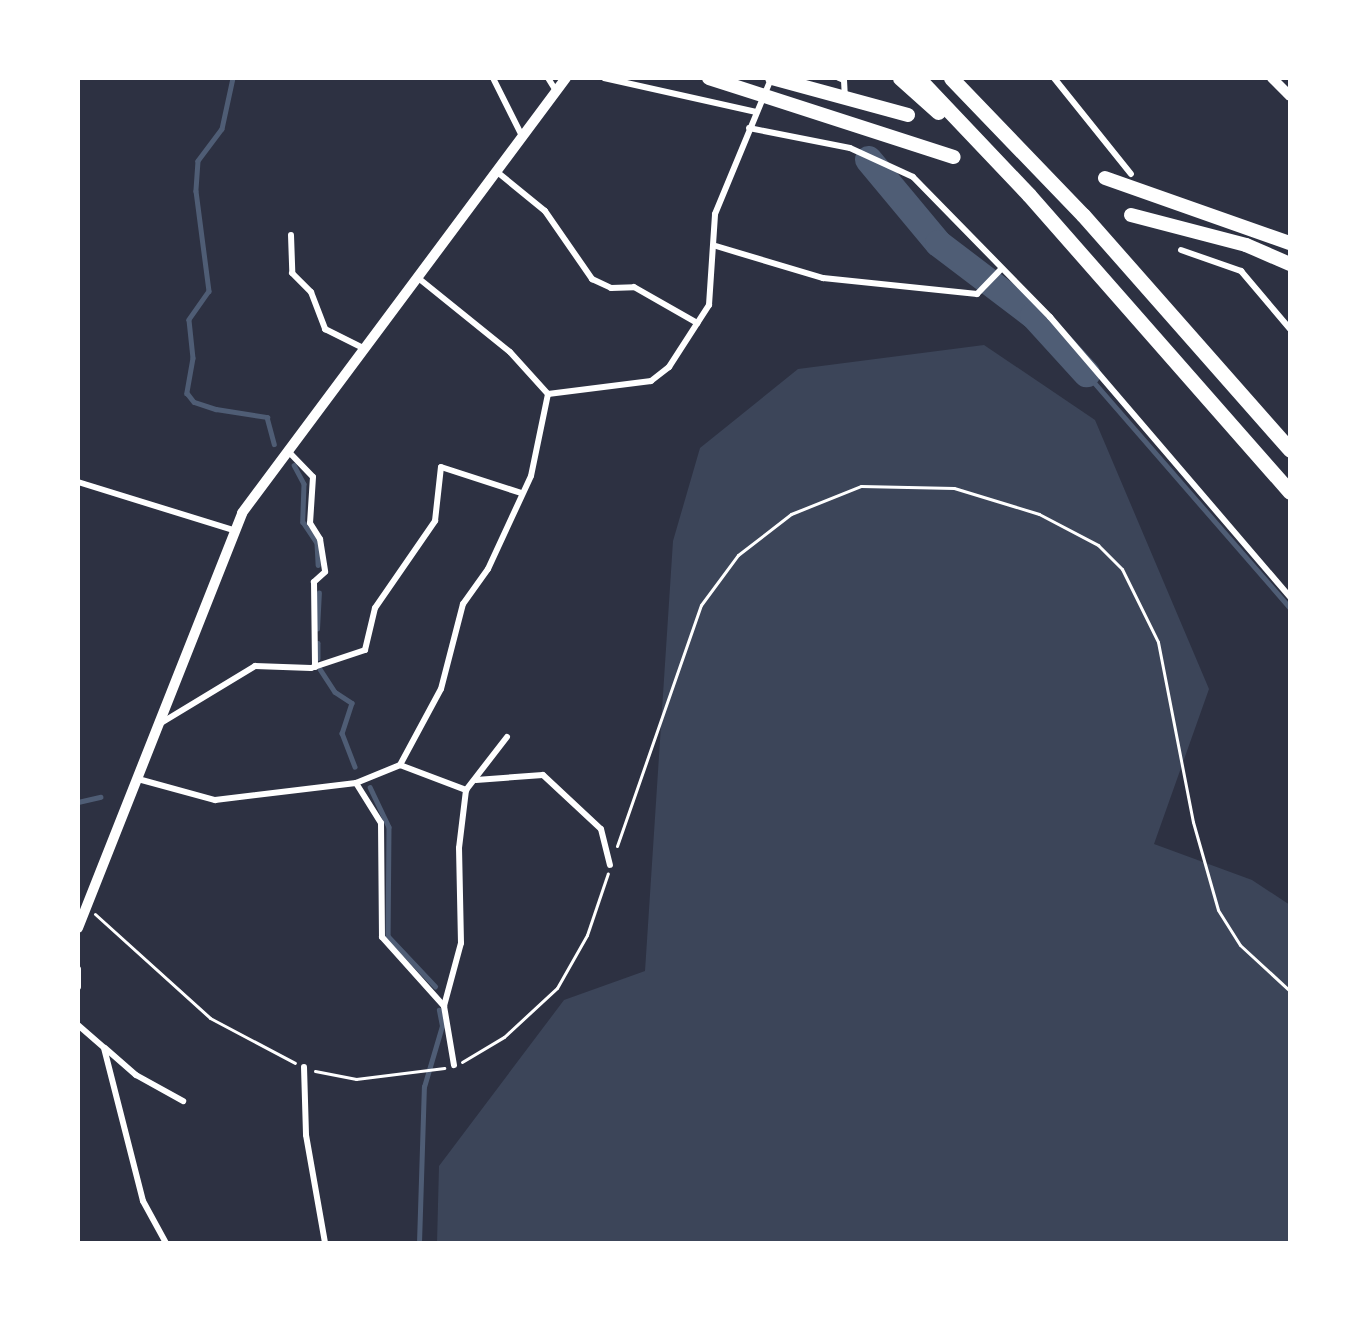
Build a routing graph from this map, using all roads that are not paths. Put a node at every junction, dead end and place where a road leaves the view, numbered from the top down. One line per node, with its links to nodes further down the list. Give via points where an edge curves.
1 (493, 78): 20 (street)
2 (548, 78): 13 (street)
3 (566, 78): 13 (street)
4 (604, 78): 17 (street)
5 (709, 78): 15 (main road)
6 (772, 78): 15 (street); 16 (main road)
7 (839, 78): 16 (street, via 844,80)
8 (900, 78): 25 (highway)
9 (918, 78): 25 (highway)
10 (951, 78): 39 (highway, via 1083,215)
11 (1054, 78): 23 (street)
12 (1272, 78): 14 (street)
13 (556, 91): 20 (street)
14 (1290, 96)
15 (763, 98): 17 (street); 21 (main road)
16 (845, 98): 18 (main road)
17 (756, 112): 19 (street)
18 (908, 115)
19 (749, 128): 29 (street, via 715,214); 32 (street, via 850,147 899,168)
20 (522, 136): 22 (street)
21 (954, 157)
22 (496, 171): 33 (street); 34 (street, via 545,211 592,279 611,288 634,287)
23 (1131, 174)
24 (1105, 178): 28 (main road)
25 (1029, 195): 41 (highway)
26 (1131, 215): 31 (main road, via 1246,245)
27 (291, 235): 36 (street, via 292,273 311,292 325,329)
28 (1290, 243)
29 (716, 246): 32 (street, via 823,278 977,294); 34 (street, via 709,305)
30 (1181, 250): 35 (street, via 1241,271)
31 (1290, 264)
32 (1001, 269): 44 (street, via 1050,317)
33 (416, 277): 36 (street); 37 (street, via 510,352)
34 (697, 323): 37 (street, via 669,367 651,381)
35 (1290, 329)
36 (363, 348): 38 (street)
37 (548, 394): 42 (street, via 531,476)
38 (287, 450): 43 (street); 45 (street, via 313,477 310,523 320,539 325,572 314,582)
39 (1290, 450)
40 (78, 482): 43 (street)
41 (1290, 492)
42 (521, 493): 45 (street, via 441,467 435,521 375,608 365,650); 48 (street, via 488,570 463,604 441,689)
43 (233, 530): 46 (street)
44 (1290, 597)
45 (315, 667): 46 (street, via 243,670)
46 (158, 725): 49 (street)
47 (507, 737): 50 (street)
48 (400, 765): 51 (street); 52 (street)
49 (138, 779): 51 (street, via 215,801); 54 (street)
50 (476, 780): 52 (street); 53 (street, via 543,775 602,829)
51 (356, 783): 57 (street, via 381,823 382,936)
52 (466, 790): 57 (street, via 459,849 461,943)
53 (610, 865)
54 (78, 928)
55 (78, 969): 56 (street)
56 (78, 987)
57 (444, 1006): 60 (street)
58 (78, 1025): 59 (street)
59 (104, 1048): 62 (street, via 136,1075); 63 (street, via 143,1201)
60 (454, 1065)
61 (304, 1067): 64 (street, via 306,1135)
62 (183, 1101)
63 (166, 1243)
64 (325, 1243)

